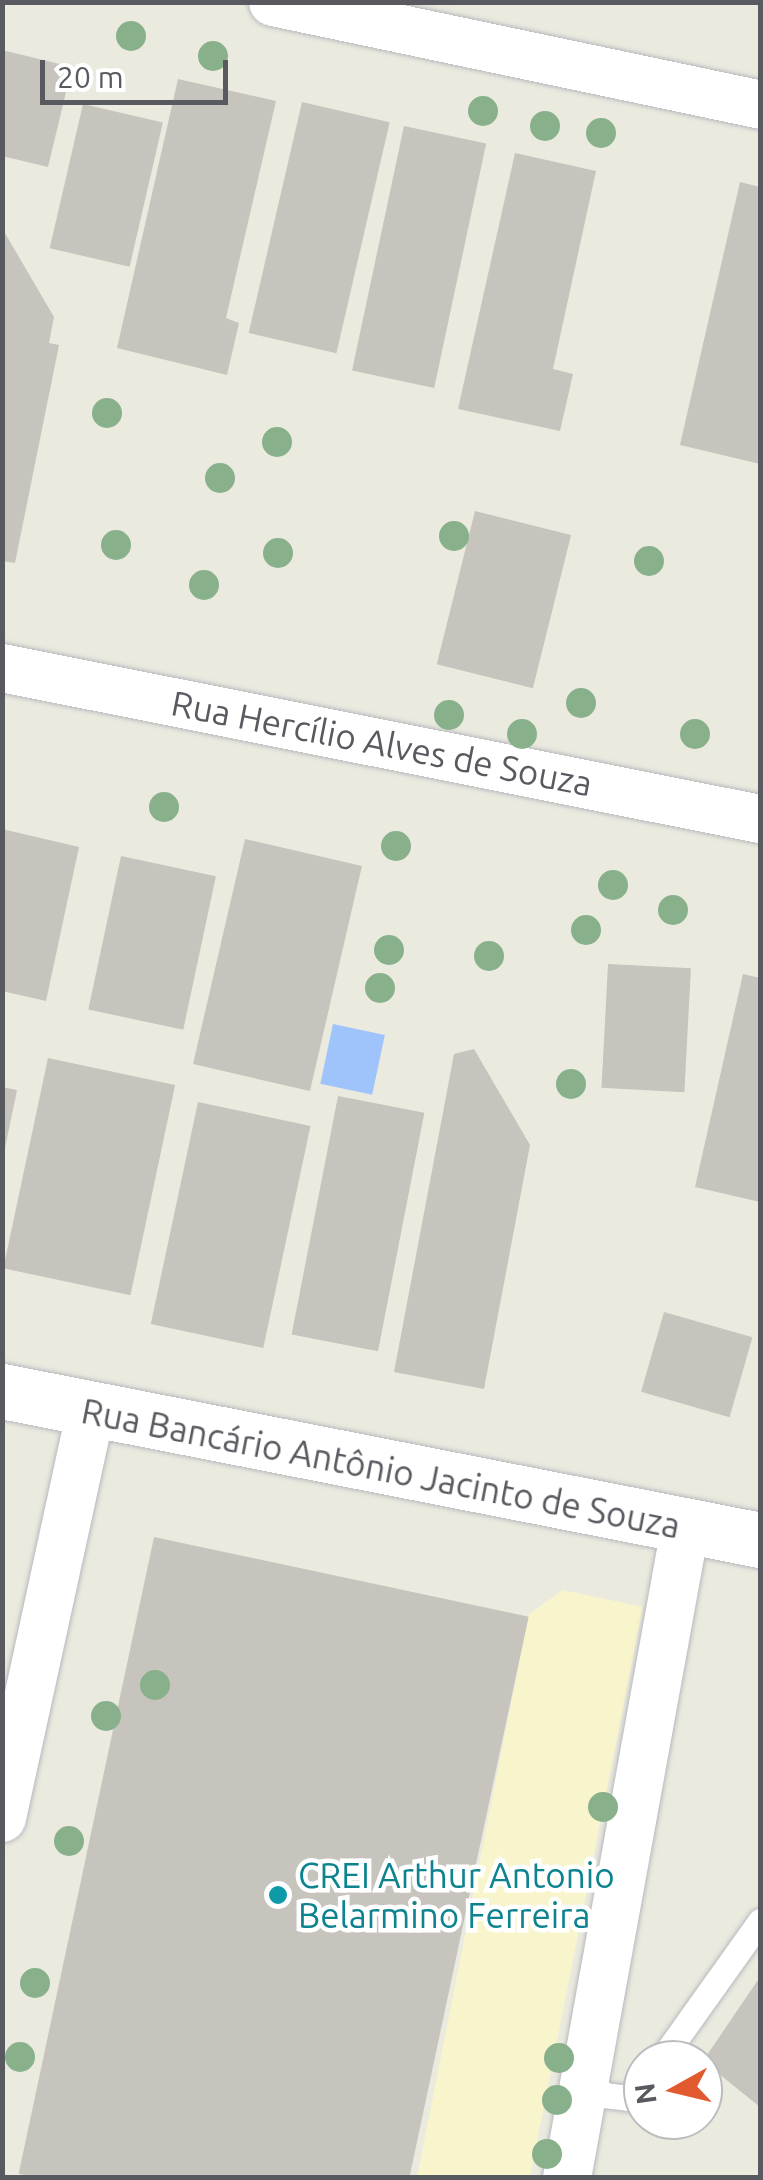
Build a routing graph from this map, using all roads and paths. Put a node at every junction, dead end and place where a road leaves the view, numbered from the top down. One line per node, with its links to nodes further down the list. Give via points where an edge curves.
1 (272, 2): 2 (street)
2 (760, 105)
3 (2, 668): 4 (street, Rua Hercílio Alves de Souza)
4 (760, 819)
5 (2, 1391): 6 (street, Rua Bancário Antônio Jacinto de Souza)
6 (91, 1410): 7 (street, Rua Bancário Antônio Jacinto de Souza); 9 (street)
7 (685, 1529): 8 (street, Rua Bancário Antônio Jacinto de Souza); 12 (street)
8 (760, 1540)
9 (2, 1818)
10 (760, 1922): 11 (lane)
11 (675, 2040)
12 (586, 2077): 13 (lane, via 604,2095); 14 (street)
13 (623, 2097)
14 (567, 2178)

